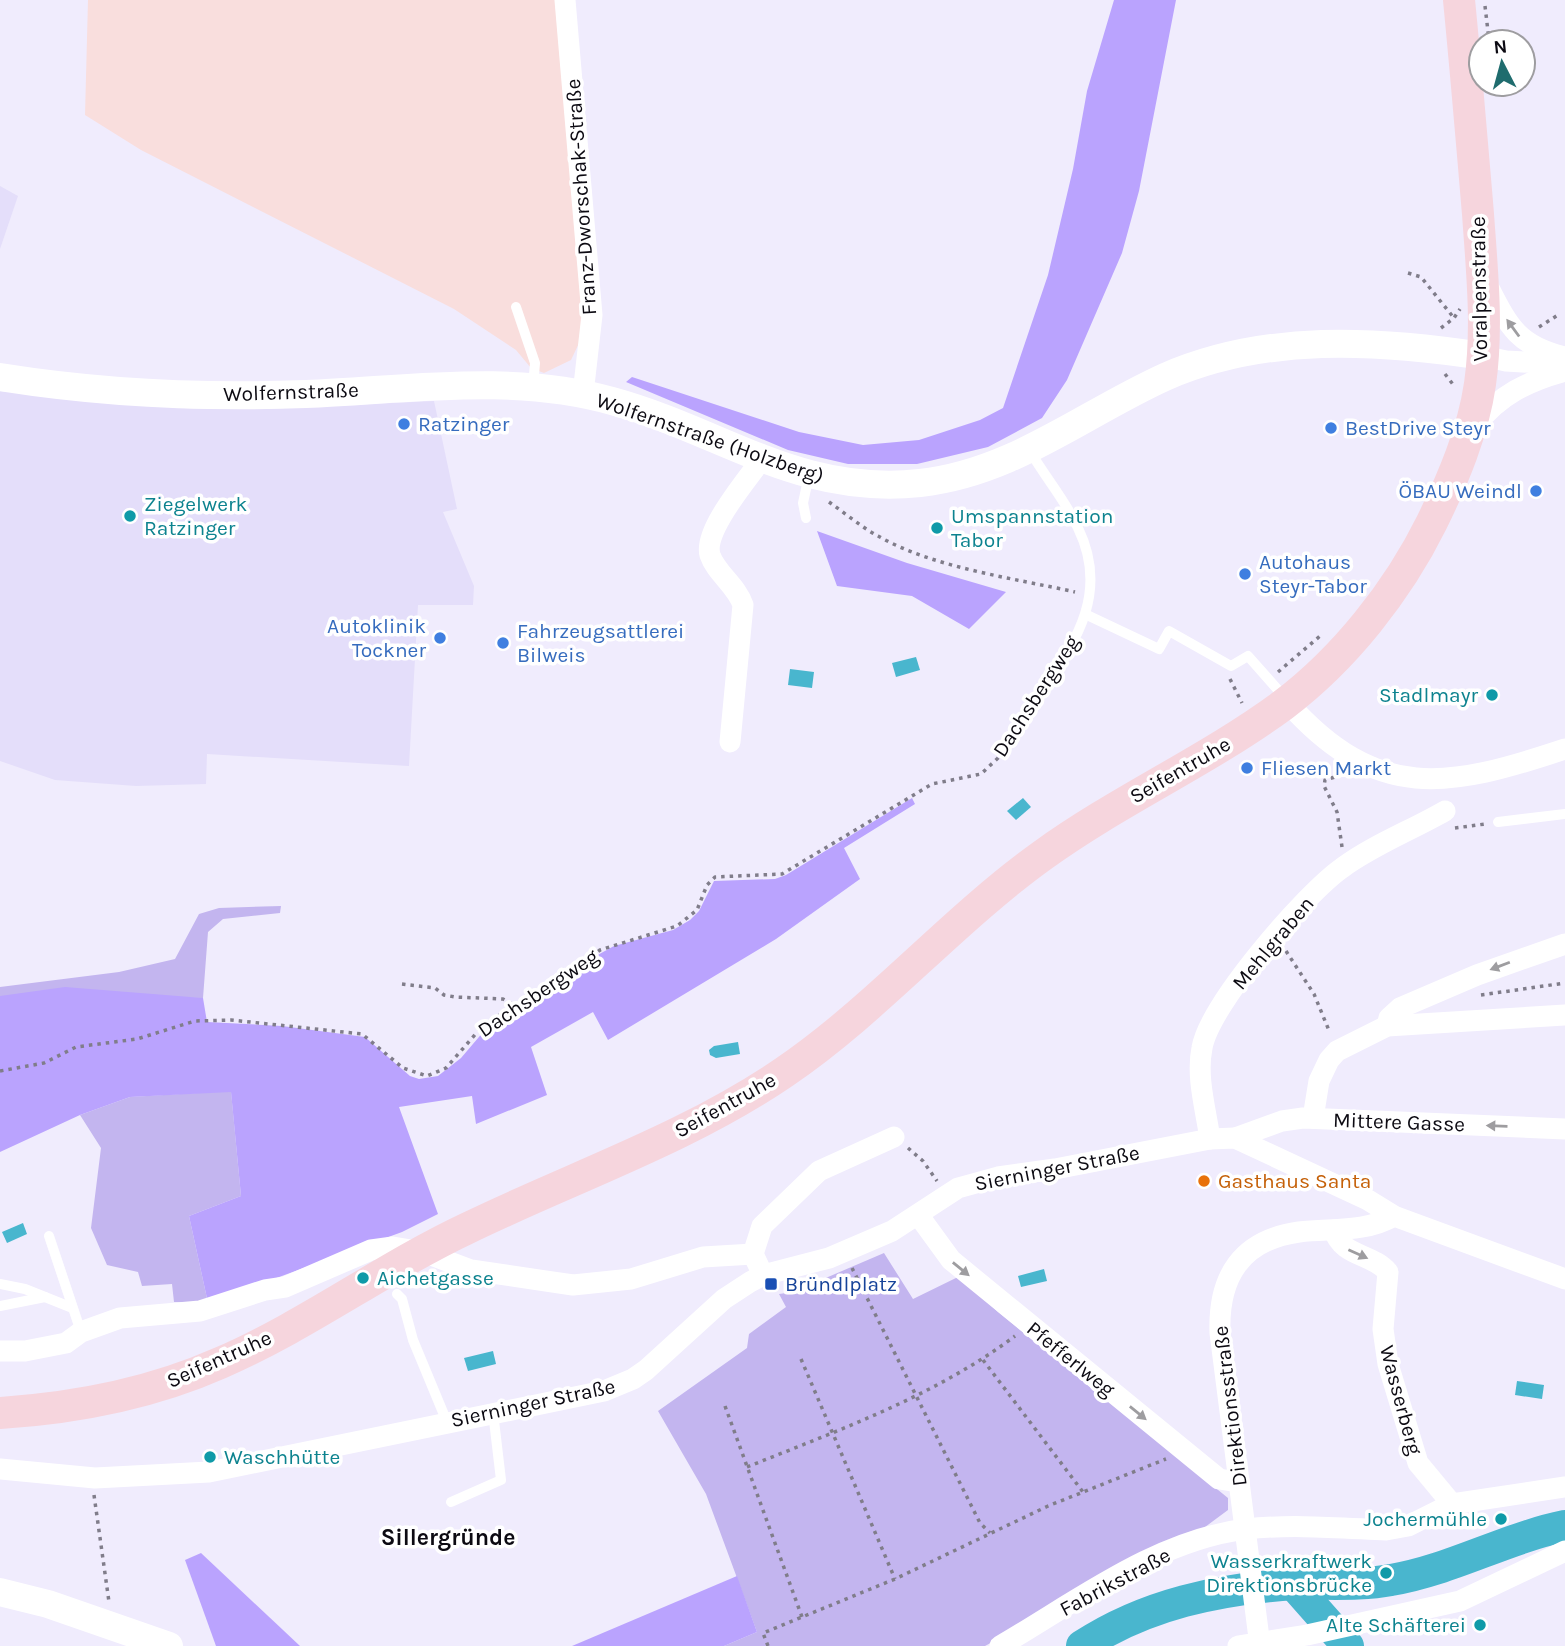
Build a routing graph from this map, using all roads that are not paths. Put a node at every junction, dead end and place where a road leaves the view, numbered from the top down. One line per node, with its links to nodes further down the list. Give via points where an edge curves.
1 (565, 0): 11 (street, Franz-Dworschak-Straße, via 592,315)
2 (1459, 0): 3 (main road, Voralpenstraße)
3 (1483, 274): 5 (main road, Voralpenstraße); 6 (street, one-way to 3, via 1536,349 1512,330)
4 (516, 307): 10 (lane, via 535,363)
5 (1483, 356): 7 (street); 12 (main road, Voralpenstraße); 13 (main road, Wolfernstraße (Holzberg), via 1360,343 1312,344 1230,356 1164,378)
6 (1565, 358)
7 (1565, 364)
8 (1565, 371): 12 (street, via 1510,391)
9 (0, 377): 10 (main road, Wolfernstraße, via 198,395)
10 (533, 387): 11 (main road, Wolfernstraße)
11 (583, 394): 14 (main road, Wolfernstraße (Holzberg), via 654,415)
12 (1469, 433): 18 (main road, Voralpenstraße, via 1423,541)
13 (1030, 451): 15 (main road, Wolfernstraße (Holzberg), via 973,473 917,484 849,484); 17 (lane, Dachsbergweg, via 1079,529 1088,554 1091,595)
14 (761, 460): 15 (main road, Wolfernstraße (Holzberg)); 21 (street, via 710,540 710,556 743,605)
15 (809, 475): 16 (lane, via 803,503)
16 (806, 517)
17 (1087, 615): 19 (lane, via 1159,649 1169,631 1231,666 1248,656); 20 (lane, Dachsbergweg)
18 (1359, 631): 19 (main road, Seifentruhe)
19 (1278, 691): 22 (street, via 1325,740 1350,757 1371,768 1418,780 1465,777); 38 (main road, Seifentruhe, via 1021,870 784,1073 726,1108)
20 (1028, 714)
21 (730, 742)
22 (1565, 749)
23 (1445, 811): 33 (street, Mehlgraben, via 1344,866 1240,976 1202,1044 1201,1074)
24 (1565, 814): 25 (lane)
25 (1498, 822)
26 (1565, 944): 28 (street, one-way to 28, via 1400,1008)
27 (1565, 1015): 28 (street)
28 (1387, 1026): 29 (street, via 1337,1051 1319,1081)
29 (1308, 1118): 30 (street, Mittere Gasse, one-way to 29); 32 (street, Mittere Gasse, via 1282,1121)
30 (1565, 1129)
31 (894, 1137): 39 (street, via 819,1171 762,1226)
32 (1236, 1138): 33 (street, Sierninger Straße); 35 (street, Sierninger Straße)
33 (1210, 1139): 34 (street, Sierninger Straße, via 977,1181 947,1194)
34 (919, 1216): 40 (street, Sierninger Straße, via 845,1252); 55 (street, Pfefferlweg, one-way to 55, via 951,1260 1219,1479)
35 (1394, 1216): 36 (street, Direktionsstraße, via 1370,1227); 41 (street, Sierninger Straße)
36 (1334, 1230): 55 (street, Direktionsstraße, via 1299,1232 1265,1242 1238,1262 1221,1293 1220,1333); 58 (street, Wasserberg, one-way to 58, via 1342,1246 1388,1272 1385,1348 1405,1423 1418,1463)
37 (48, 1237): 47 (lane)
38 (441, 1248): 39 (street, via 471,1269 581,1285 631,1279 703,1257); 43 (street, via 371,1250); 48 (main road, Seifentruhe)
39 (753, 1254): 40 (street)
40 (763, 1275): 51 (street, Sierninger Straße, via 724,1299 633,1380 604,1391)
41 (1565, 1279)
42 (0, 1284): 45 (lane)
43 (285, 1287): 48 (street); 49 (street, via 200,1311 120,1318)
44 (397, 1294): 53 (lane)
45 (45, 1297): 46 (lane); 47 (lane)
46 (0, 1306)
47 (70, 1307): 49 (lane)
48 (310, 1315): 52 (main road, Seifentruhe, via 220,1363 143,1391 62,1408)
49 (81, 1332): 50 (street, via 66,1343)
50 (0, 1351)
51 (493, 1412): 53 (street, Sierninger Straße); 57 (lane, via 501,1480)
52 (0, 1413)
53 (447, 1422): 54 (street, Sierninger Straße, via 209,1472 95,1478)
54 (0, 1469)
55 (1238, 1482): 59 (street, Direktionsstraße)
56 (1565, 1488): 58 (street, Fabrikstraße)
57 (451, 1503)
58 (1452, 1504): 59 (street, Fabrikstraße, via 1408,1527 1386,1530)
59 (1246, 1529): 62 (street, Direktionsstraße); 64 (street, Fabrikstraße, via 1202,1539 1145,1562)
60 (1565, 1551): 62 (street, via 1460,1601)
61 (0, 1592): 63 (main road)
62 (1260, 1645): 65 (street)
63 (169, 1646)
64 (1000, 1646)
65 (1238, 1646)

